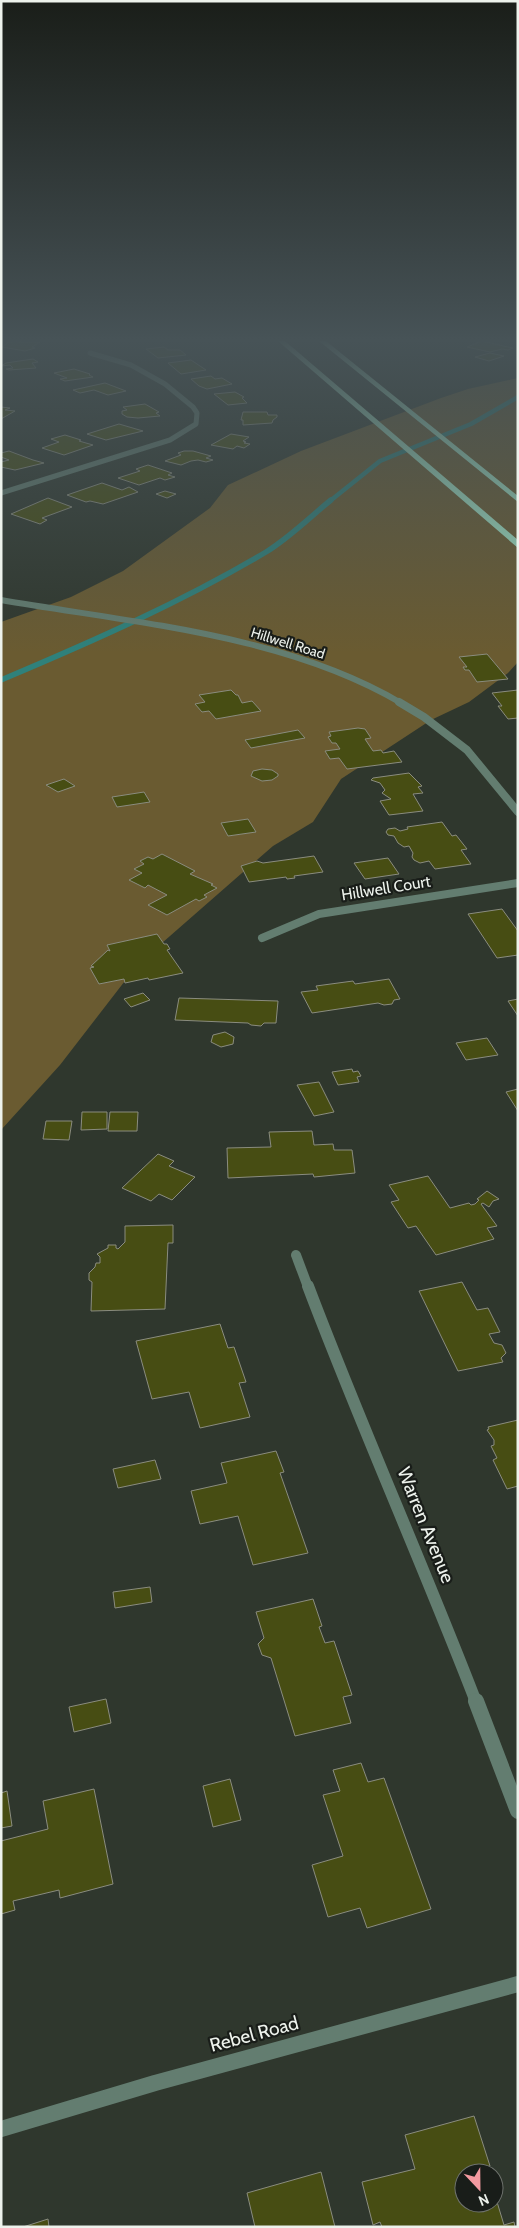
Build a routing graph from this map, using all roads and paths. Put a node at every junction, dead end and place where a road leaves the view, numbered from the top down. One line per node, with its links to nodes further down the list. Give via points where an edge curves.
1 (154, 445): 4 (street)
2 (403, 445): 6 (highway)
3 (452, 445): 5 (highway)
4 (1, 493)
5 (518, 500)
6 (518, 546)
7 (1, 600): 8 (street, Hillwell Road, via 204,634 334,670 392,697 429,720 483,767)
8 (518, 812)
9 (518, 883): 10 (street, Hillwell Court, via 319,914)
10 (262, 938)
11 (296, 1255): 12 (street, Warren Avenue, via 432,1587)
12 (518, 1811)
13 (518, 1984): 14 (street, Rebel Road, via 155,2083)
14 (1, 2129)

